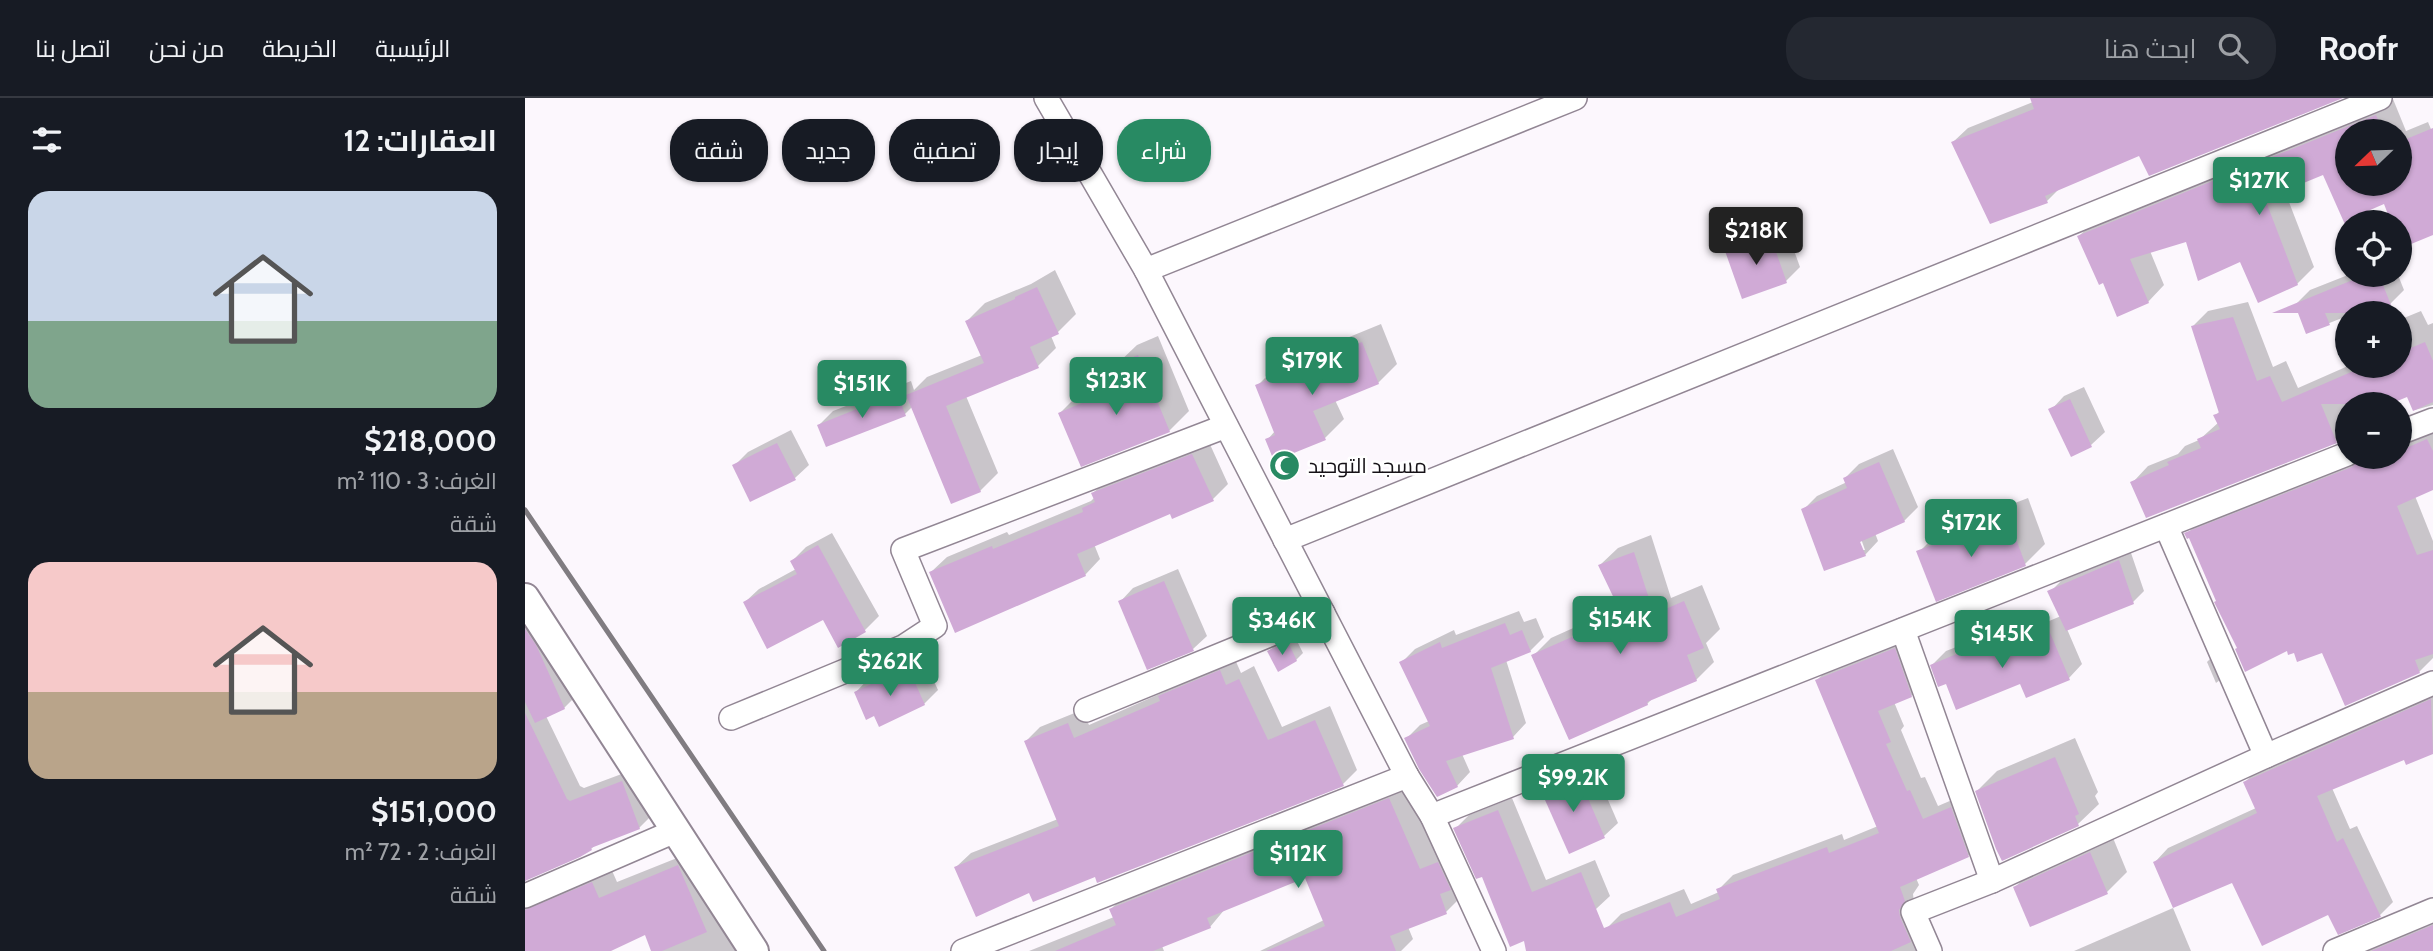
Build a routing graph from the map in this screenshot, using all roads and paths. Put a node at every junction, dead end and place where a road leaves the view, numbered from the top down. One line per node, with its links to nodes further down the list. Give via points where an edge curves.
1 (1046, 98): 4 (street)
2 (1575, 98): 4 (street)
3 (2381, 98): 10 (street)
4 (1146, 270): 6 (street)
5 (2433, 420): 7 (street)
6 (1226, 426): 10 (street); 16 (street, via 903,550 935,626 903,647)
7 (2412, 428)
8 (2335, 459): 9 (street)
9 (2166, 526): 13 (street); 17 (street)
10 (1285, 540): 12 (street)
11 (526, 603): 20 (street)
12 (1323, 614): 15 (street); 18 (street)
13 (1903, 630): 19 (street); 21 (street)
14 (2433, 683): 17 (street)
15 (1086, 710)
16 (731, 718)
17 (2266, 756): 21 (street)
18 (1407, 776): 19 (street); 25 (street)
19 (1432, 816): 26 (street)
20 (675, 831): 22 (street); 24 (street)
21 (1992, 881): 27 (street, via 1913,912)
22 (525, 896)
23 (2433, 910): 28 (street)
24 (754, 951)
25 (963, 951)
26 (1494, 951)
27 (1930, 951)
28 (2335, 951)

